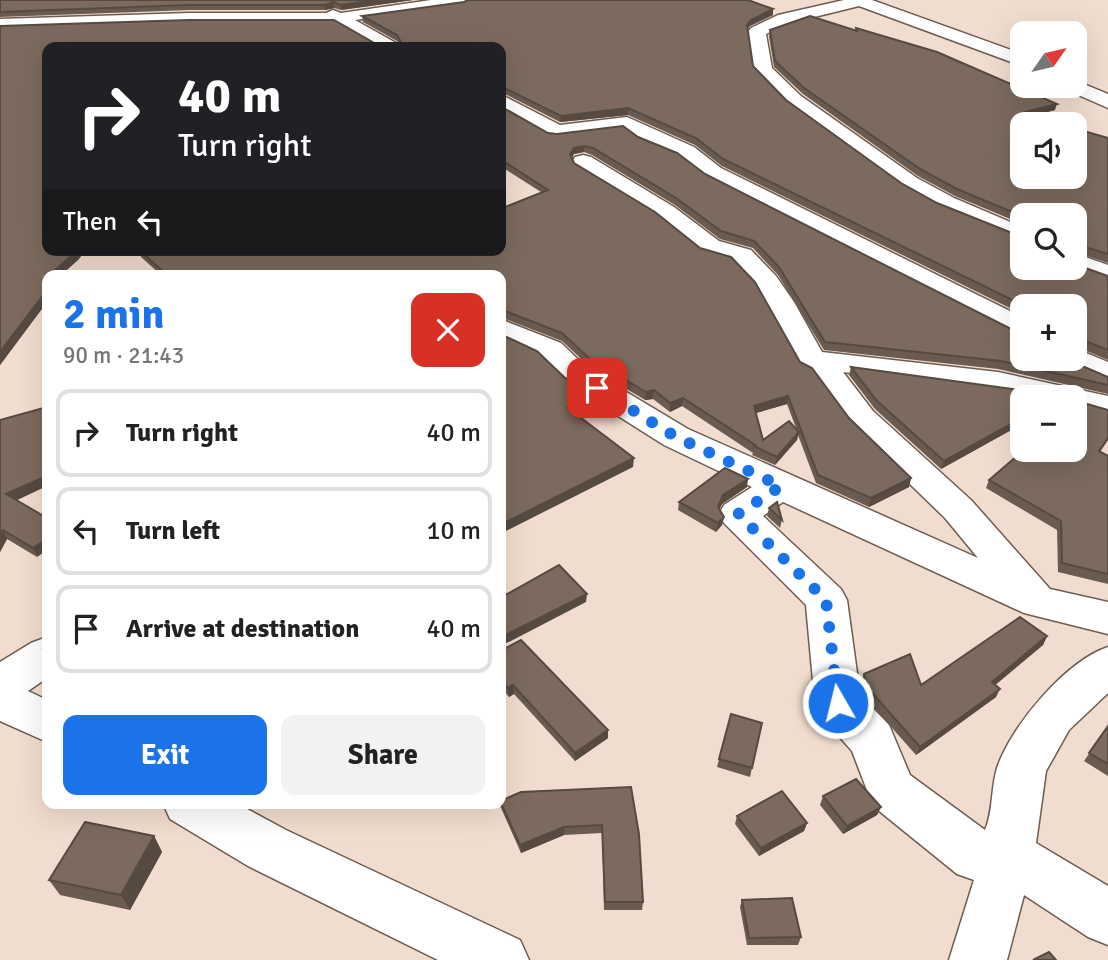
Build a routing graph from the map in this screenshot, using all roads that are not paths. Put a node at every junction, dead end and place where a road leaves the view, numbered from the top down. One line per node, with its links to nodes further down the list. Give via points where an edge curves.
1 (304, 0): 4 (street)
2 (464, 0): 4 (street)
3 (858, 1): 7 (street); 12 (street, via 784,19 757,32 763,70 794,100 909,183)
4 (338, 18): 5 (street); 6 (street)
5 (0, 24)
6 (381, 42)
7 (1010, 57)
8 (1087, 92): 9 (street)
9 (1108, 102)
10 (506, 103): 15 (street, via 557,132 627,123 686,152 713,173)
11 (583, 162): 17 (street, via 666,212 710,247 741,256 784,308)
12 (1010, 232)
13 (1087, 266): 14 (street)
14 (1108, 275)
15 (1010, 324)
16 (506, 331): 21 (street, via 550,350 577,376 676,437)
17 (812, 362): 20 (street, via 837,359 1008,382); 22 (street, via 822,367 861,418 958,509)
18 (1087, 364): 19 (street)
19 (1108, 374)
20 (1108, 406)
21 (781, 486): 22 (street); 30 (street, via 738,514 826,600 838,703 872,740 891,790 976,856)
22 (1040, 602): 23 (street)
23 (1108, 618)
24 (42, 657): 26 (street)
25 (1108, 664): 30 (street, via 1052,716 1022,768)
26 (0, 686)
27 (0, 699): 28 (street)
28 (42, 720)
29 (199, 809): 32 (street, via 267,848)
30 (1008, 855): 31 (street); 33 (street)
31 (1108, 918)
32 (500, 960)
33 (978, 960)

